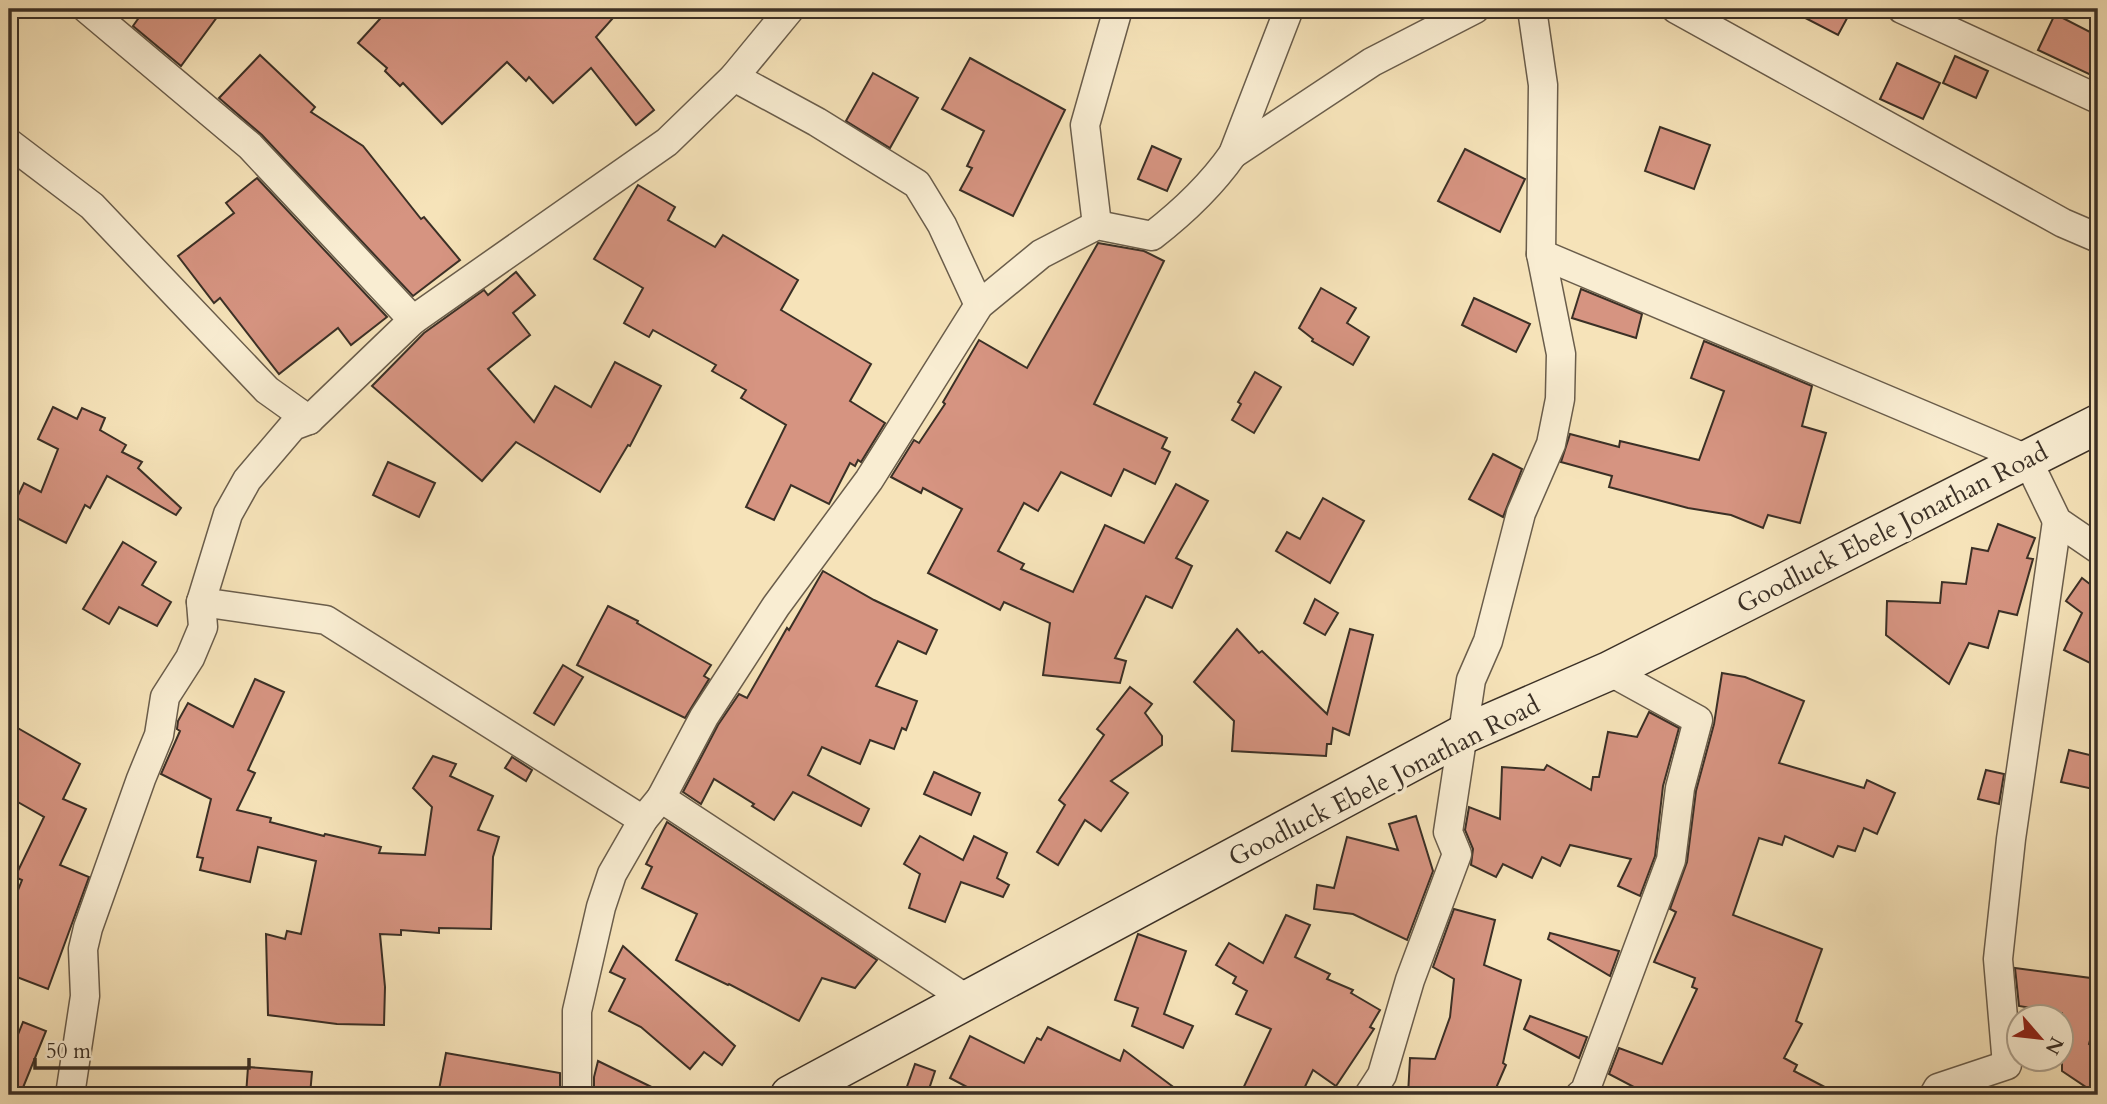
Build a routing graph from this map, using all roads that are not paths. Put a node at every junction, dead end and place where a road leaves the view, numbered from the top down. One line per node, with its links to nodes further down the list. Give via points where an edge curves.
1 (87, 9): 17 (street, via 250,146)
2 (790, 9): 9 (street)
3 (1118, 9): 13 (street, via 1085,125)
4 (1289, 9): 12 (street)
5 (1475, 9): 12 (street, via 1372,62)
6 (1532, 9): 15 (street, via 1542,85)
7 (1676, 9): 14 (street, via 2063,223)
8 (1902, 9): 10 (street)
9 (734, 77): 16 (street, via 917,184 942,225); 17 (street, via 667,142)
10 (2098, 99)
11 (9, 143): 18 (street, via 92,206 267,390)
12 (1233, 154): 13 (street, via 1189,207 1153,236)
13 (1097, 225): 16 (street, via 1041,254)
14 (2098, 238)
15 (1541, 254): 20 (street); 25 (street, via 1561,354 1560,399 1551,444 1521,513 1488,641 1471,680)
16 (979, 305): 26 (street, via 869,480 776,606 712,706)
17 (413, 320): 18 (street)
18 (309, 420): 23 (street, via 293,426 247,480 228,514)
19 (2098, 424): 20 (main road, Goodluck Ebele Jonathan Road)
20 (2027, 459): 21 (street); 24 (main road, Goodluck Ebele Jonathan Road)
21 (2057, 521): 22 (street); 34 (street, via 1998,959 2007,1065 1938,1088)
22 (2098, 549)
23 (201, 602): 27 (street, via 326,620); 30 (street, via 203,627 165,697 159,735 88,928 83,949 85,996)
24 (1609, 671): 25 (main road, Goodluck Ebele Jonathan Road); 29 (street, via 1698,720 1680,788 1671,860)
25 (1462, 735): 28 (main road, Goodluck Ebele Jonathan Road); 33 (street, via 1448,832 1457,854 1410,980 1382,1075)
26 (662, 797): 27 (street); 28 (street)
27 (643, 820): 31 (street, via 612,874 601,907 577,1011)
28 (968, 1000): 32 (main road, Goodluck Ebele Jonathan Road)
29 (1586, 1094)
30 (70, 1095)
31 (577, 1095)
32 (790, 1095)
33 (1369, 1095)
34 (1934, 1095)

